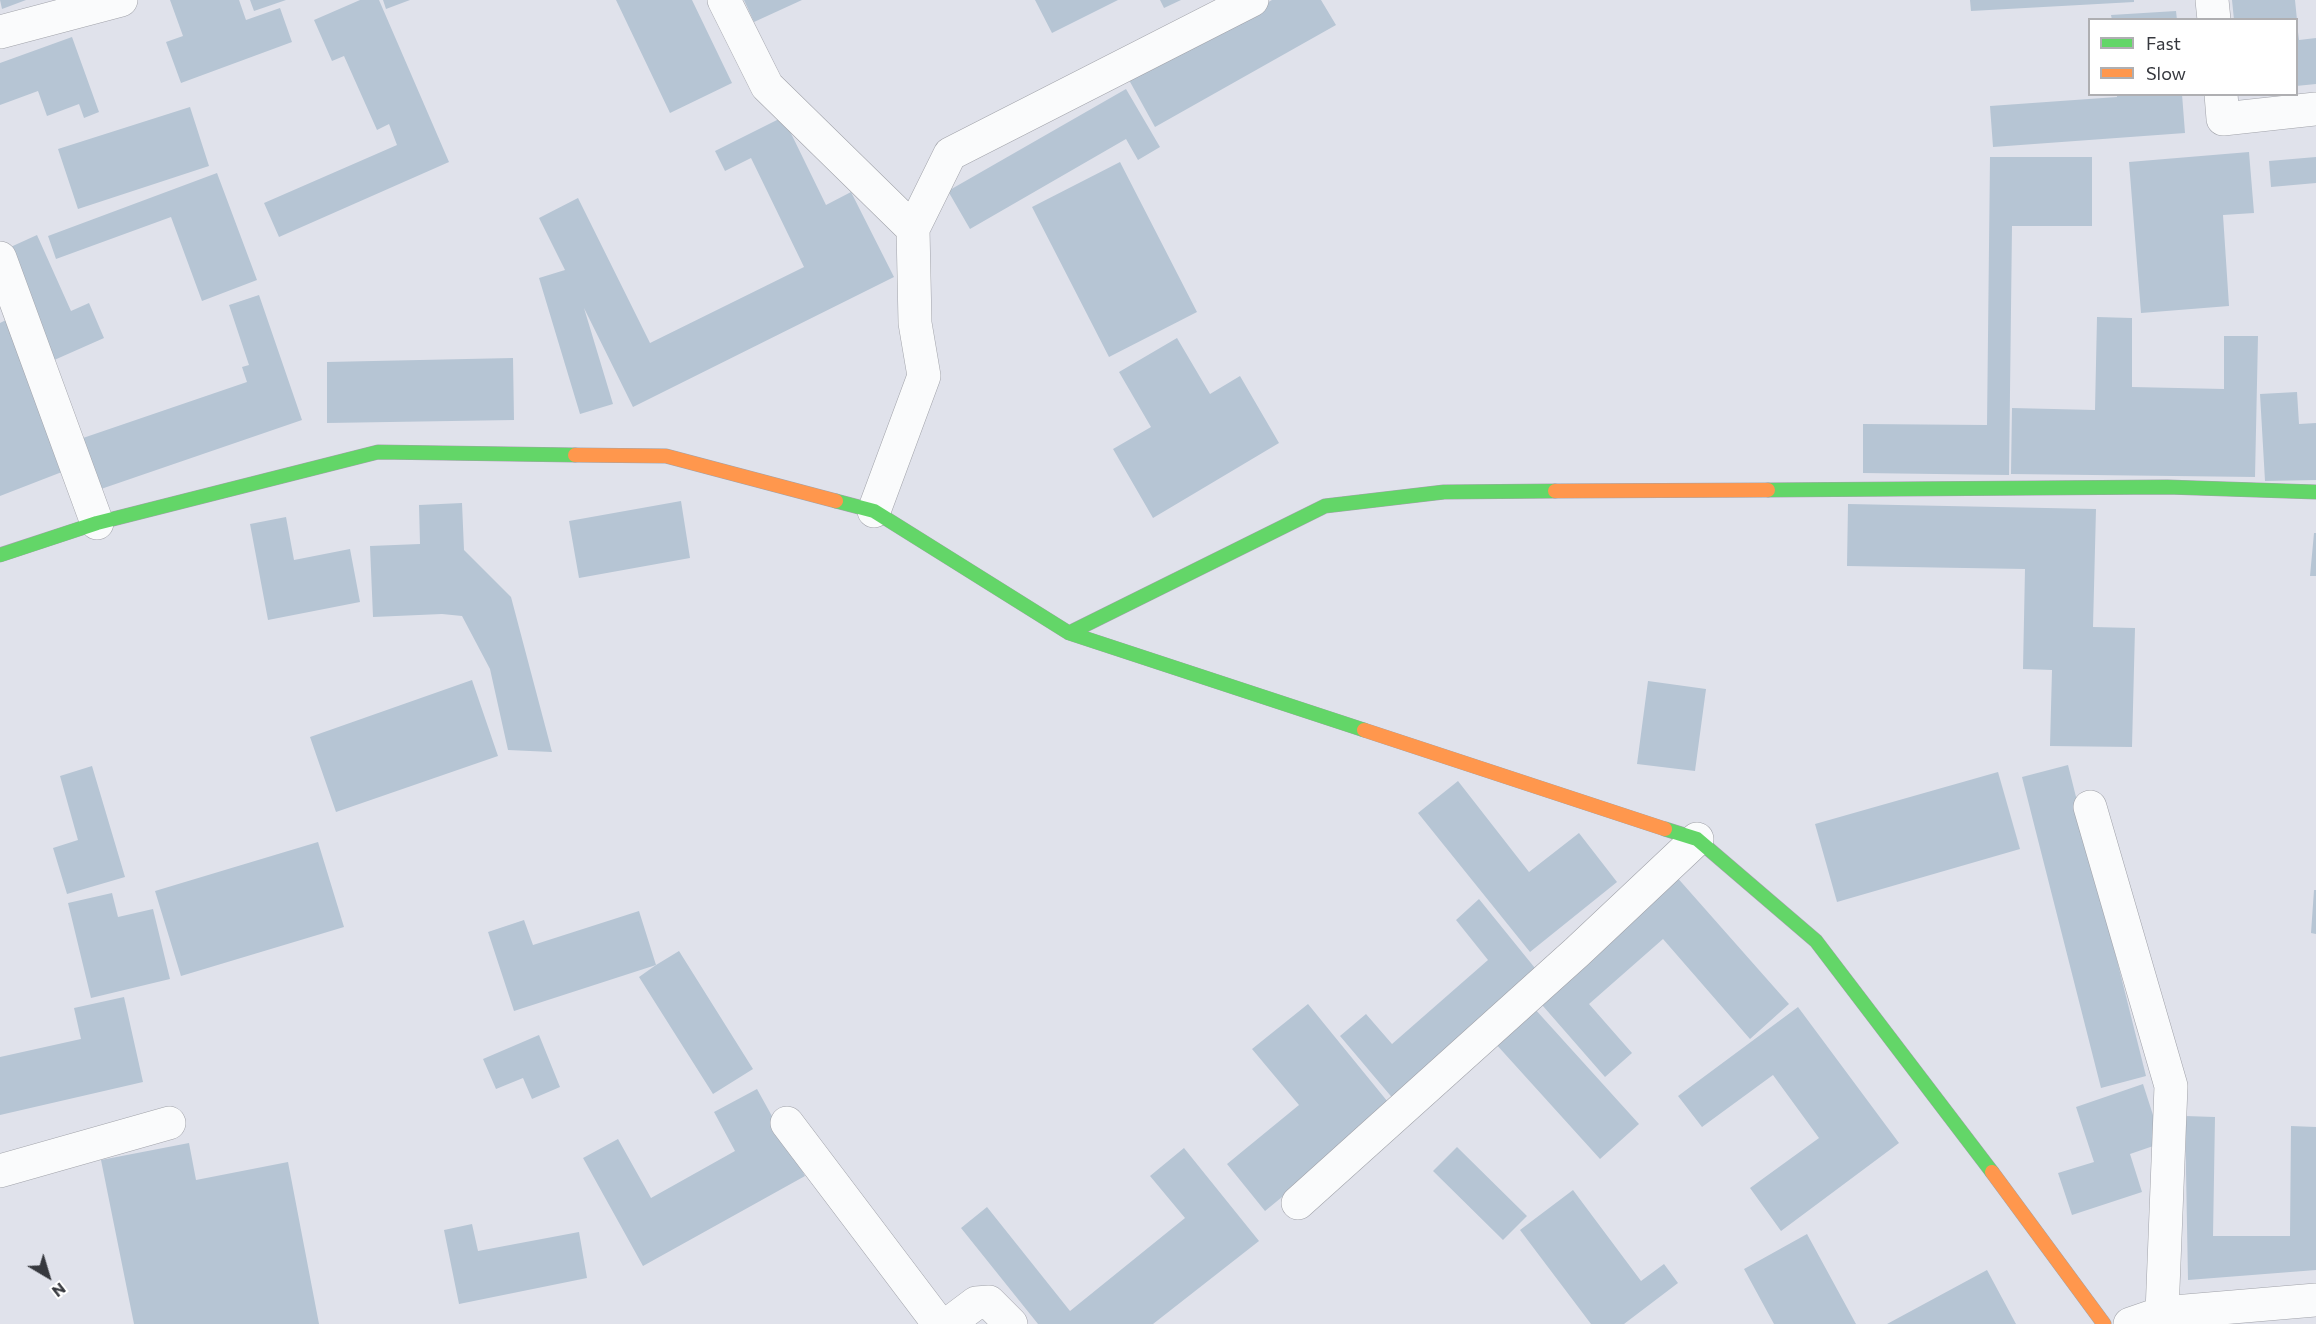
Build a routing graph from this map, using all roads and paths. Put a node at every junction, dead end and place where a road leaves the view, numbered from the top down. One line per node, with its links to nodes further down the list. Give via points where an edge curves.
1 (121, 0): 6 (street)
2 (724, 0): 9 (street, via 767,86)
3 (1252, 0): 9 (street, via 950,154)
4 (2212, 0): 5 (street)
5 (2214, 18)
6 (0, 32)
7 (2221, 96): 8 (street, via 2223,119)
8 (2316, 109)
9 (913, 229): 12 (street, via 915,323 924,376)
10 (0, 258): 13 (street)
11 (2316, 492): 15 (street, via 2167,487 1444,492 1325,506)
12 (874, 512): 13 (street, via 666,456 378,452); 15 (street)
13 (97, 523): 14 (street)
14 (0, 555)
15 (1070, 633): 17 (street)
16 (2090, 807): 23 (street, via 2170,1086)
17 (1697, 839): 21 (street, via 1569,960); 27 (street, via 1816,941 1913,1065)
18 (169, 1123): 20 (street)
19 (787, 1123): 24 (street)
20 (0, 1171)
21 (1298, 1203)
22 (2316, 1300): 23 (street)
23 (2163, 1313): 28 (street)
24 (939, 1324)
25 (948, 1324): 26 (street, via 976,1303 989,1302)
26 (1011, 1324)
27 (2104, 1324)
28 (2130, 1324)

